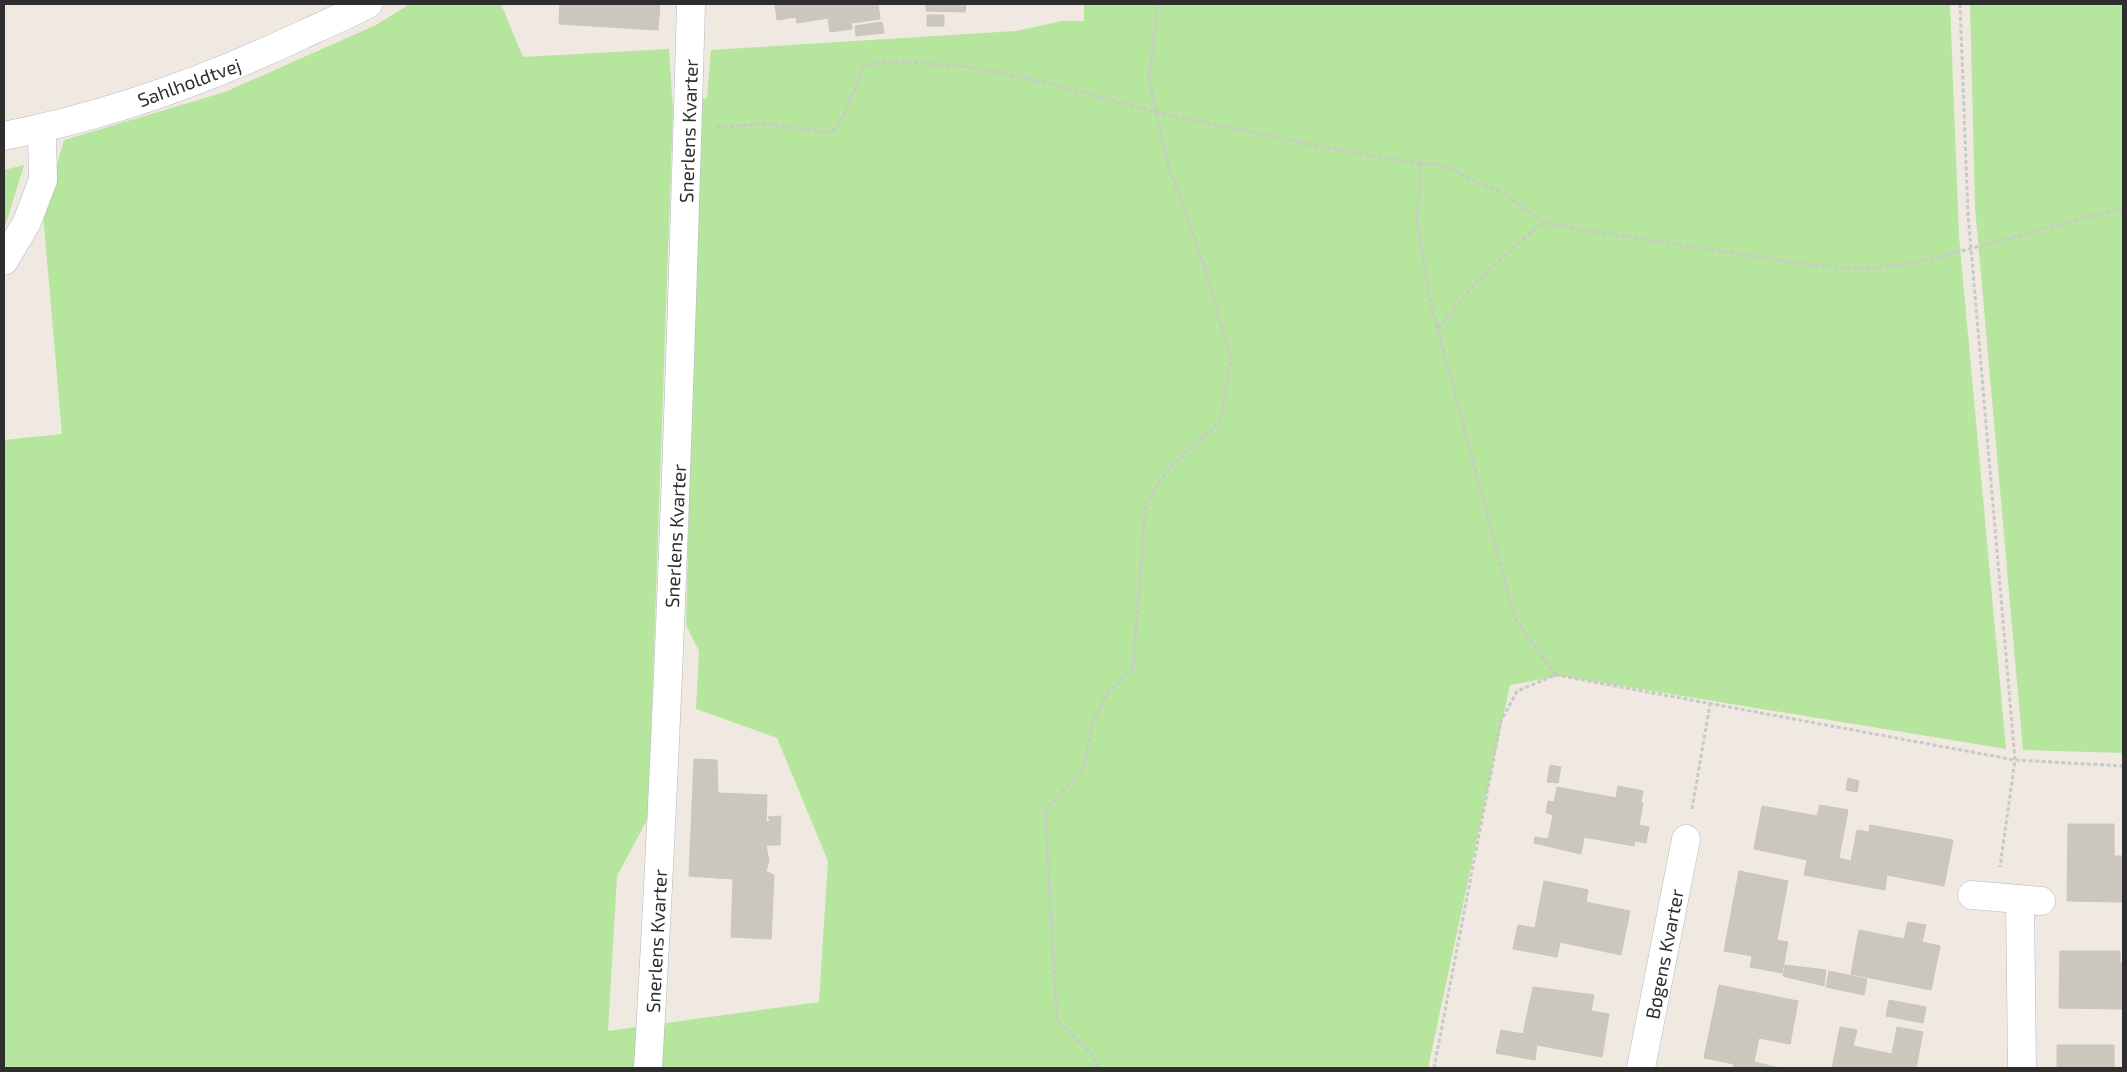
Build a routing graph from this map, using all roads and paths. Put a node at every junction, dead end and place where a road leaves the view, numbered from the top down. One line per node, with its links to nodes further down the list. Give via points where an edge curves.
1 (367, 4): 6 (street, Sahlholdtvej, via 242,63 155,96)
2 (691, 4): 7 (street, Snerlens Kvarter)
3 (1158, 4): 5 (path, via 1149,78)
4 (1960, 4): 12 (path)
5 (1156, 112): 7 (path, via 1044,82 969,67 882,62 864,66 843,117 831,133 766,124); 9 (path, via 1358,154); 24 (path, via 1168,165 1203,261 1231,359 1220,422 1172,465 1146,501 1133,669 1108,693 1093,720 1084,769 1045,811 1057,1020 1092,1054)
6 (42, 129): 8 (street, Sahlholdtvej); 13 (street, via 43,180 27,222)
7 (688, 130): 23 (street, Snerlens Kvarter, via 680,411)
8 (4, 136)
9 (1421, 163): 11 (path, via 1444,166 1505,194); 14 (path, via 1417,222)
10 (2123, 208): 12 (path)
11 (1543, 222): 12 (path, via 1819,266 1871,268 1916,263); 14 (path, via 1478,280)
12 (1970, 247): 19 (path)
13 (4, 261)
14 (1438, 329): 17 (path, via 1514,619)
15 (4, 480): 16 (path)
16 (4, 490)
17 (1556, 675): 18 (path); 25 (path, via 1517,692 1500,721)
18 (1710, 704): 19 (path); 21 (path)
19 (2014, 760): 20 (path); 22 (path)
20 (2123, 766)
21 (1686, 840): 26 (street, Bøgens Kvarter)
22 (2007, 898): 27 (street)
23 (648, 1068)
24 (1098, 1068)
25 (1434, 1068)
26 (1641, 1068)
27 (2022, 1068)

